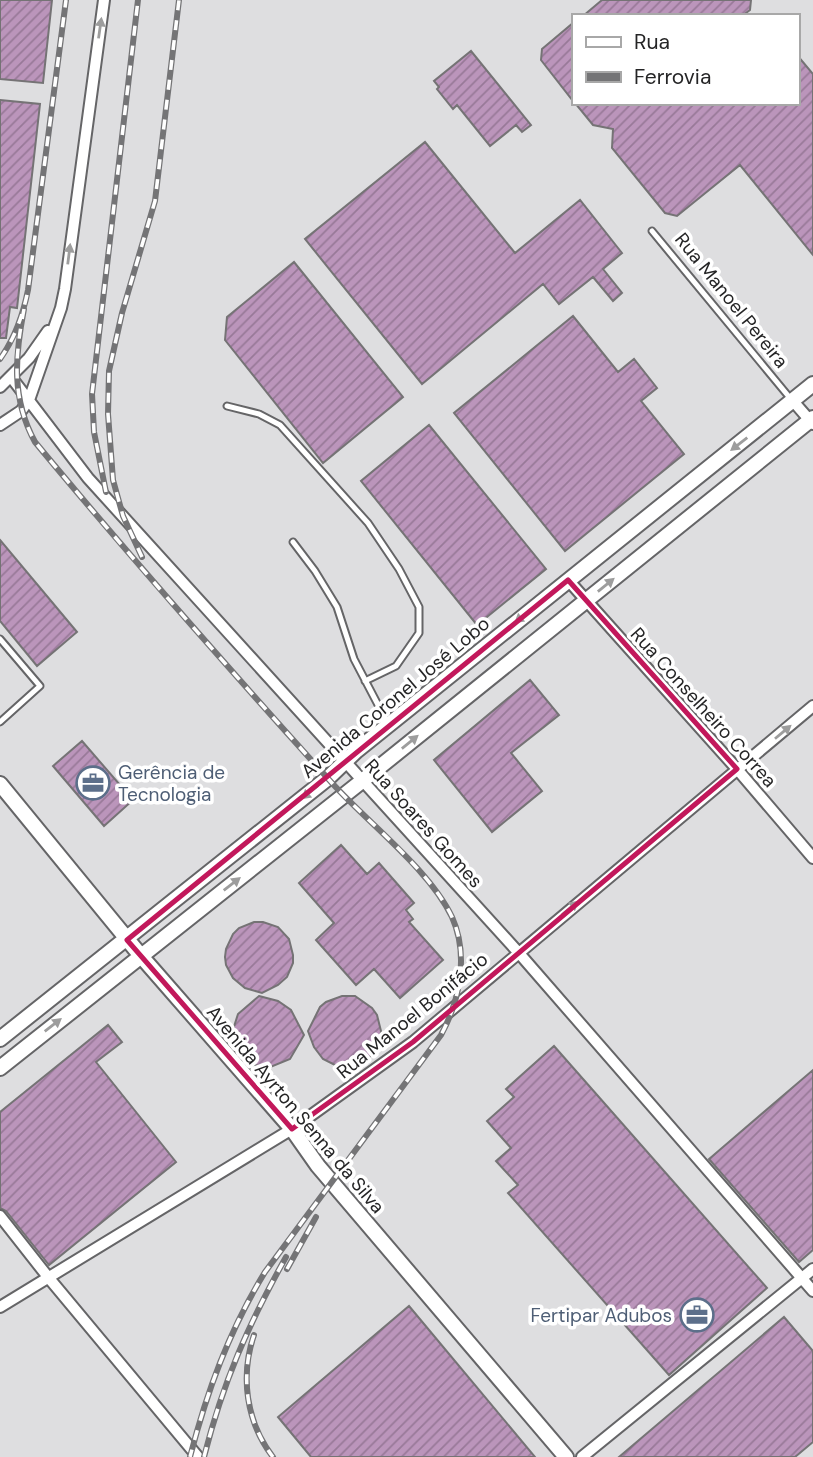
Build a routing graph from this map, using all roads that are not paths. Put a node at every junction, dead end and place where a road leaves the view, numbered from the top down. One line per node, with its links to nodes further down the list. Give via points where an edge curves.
1 (104, 0): 3 (street, one-way to 1, via 65,289)
2 (652, 231): 8 (lane, Rua Manoel Pereira)
3 (55, 320): 4 (street); 7 (street)
4 (10, 377): 6 (street); 7 (street, Rua Soares Gomes)
5 (813, 384): 8 (street, Avenida Coronel José Lobo)
6 (0, 387)
7 (29, 400): 11 (street); 20 (street, Rua Soares Gomes, via 88,478)
8 (793, 401): 10 (street, Rua Manoel Pereira); 13 (street, Avenida Coronel José Lobo, one-way to 13)
9 (228, 406): 16 (lane, via 279,425 368,523 419,607 419,633 396,666)
10 (812, 421): 14 (street, one-way to 10)
11 (0, 425)
12 (293, 542): 16 (lane, via 337,607)
13 (568, 580): 14 (street, Rua Conselheiro Correa); 19 (street, Avenida Coronel José Lobo, one-way to 19)
14 (586, 601): 21 (street, Rua Conselheiro Correa); 22 (street, one-way to 14)
15 (0, 639): 18 (lane, via 40,686)
16 (365, 681): 19 (lane)
17 (813, 706): 21 (street, Rua Manoel Bonifácio, one-way to 17)
18 (0, 722)
19 (389, 724): 20 (street, Avenida Coronel José Lobo)
20 (345, 762): 22 (street, Rua Soares Gomes); 25 (street, Avenida Coronel José Lobo, one-way to 25)
21 (737, 769): 24 (street, Rua Conselheiro Correa); 26 (street, Rua Manoel Bonifácio, one-way to 21)
22 (362, 781): 26 (street, Rua Soares Gomes); 27 (street, one-way to 22)
23 (0, 784): 25 (street, Avenida Ayrton Senna da Silva)
24 (813, 858)
25 (127, 940): 27 (street, Avenida Ayrton Senna da Silva); 28 (street, Avenida Coronel José Lobo)
26 (518, 952): 30 (street, Rua Manoel Bonifácio, via 412,1042); 34 (street, Rua Soares Gomes)
27 (141, 956): 29 (street, one-way to 27); 30 (street, Avenida Ayrton Senna da Silva)
28 (0, 1040)
29 (0, 1068)
30 (292, 1129): 33 (street, Rua Manoel Bonifácio); 38 (street, Avenida Ayrton Senna da Silva, via 318,1166)
31 (0, 1216): 33 (street)
32 (813, 1269): 34 (street)
33 (48, 1277): 36 (street, Rua Manoel Bonifácio); 37 (street)
34 (802, 1279): 35 (street, Rua Soares Gomes); 39 (street)
35 (813, 1291)
36 (0, 1307)
37 (198, 1457)
38 (566, 1457)
39 (582, 1457)

